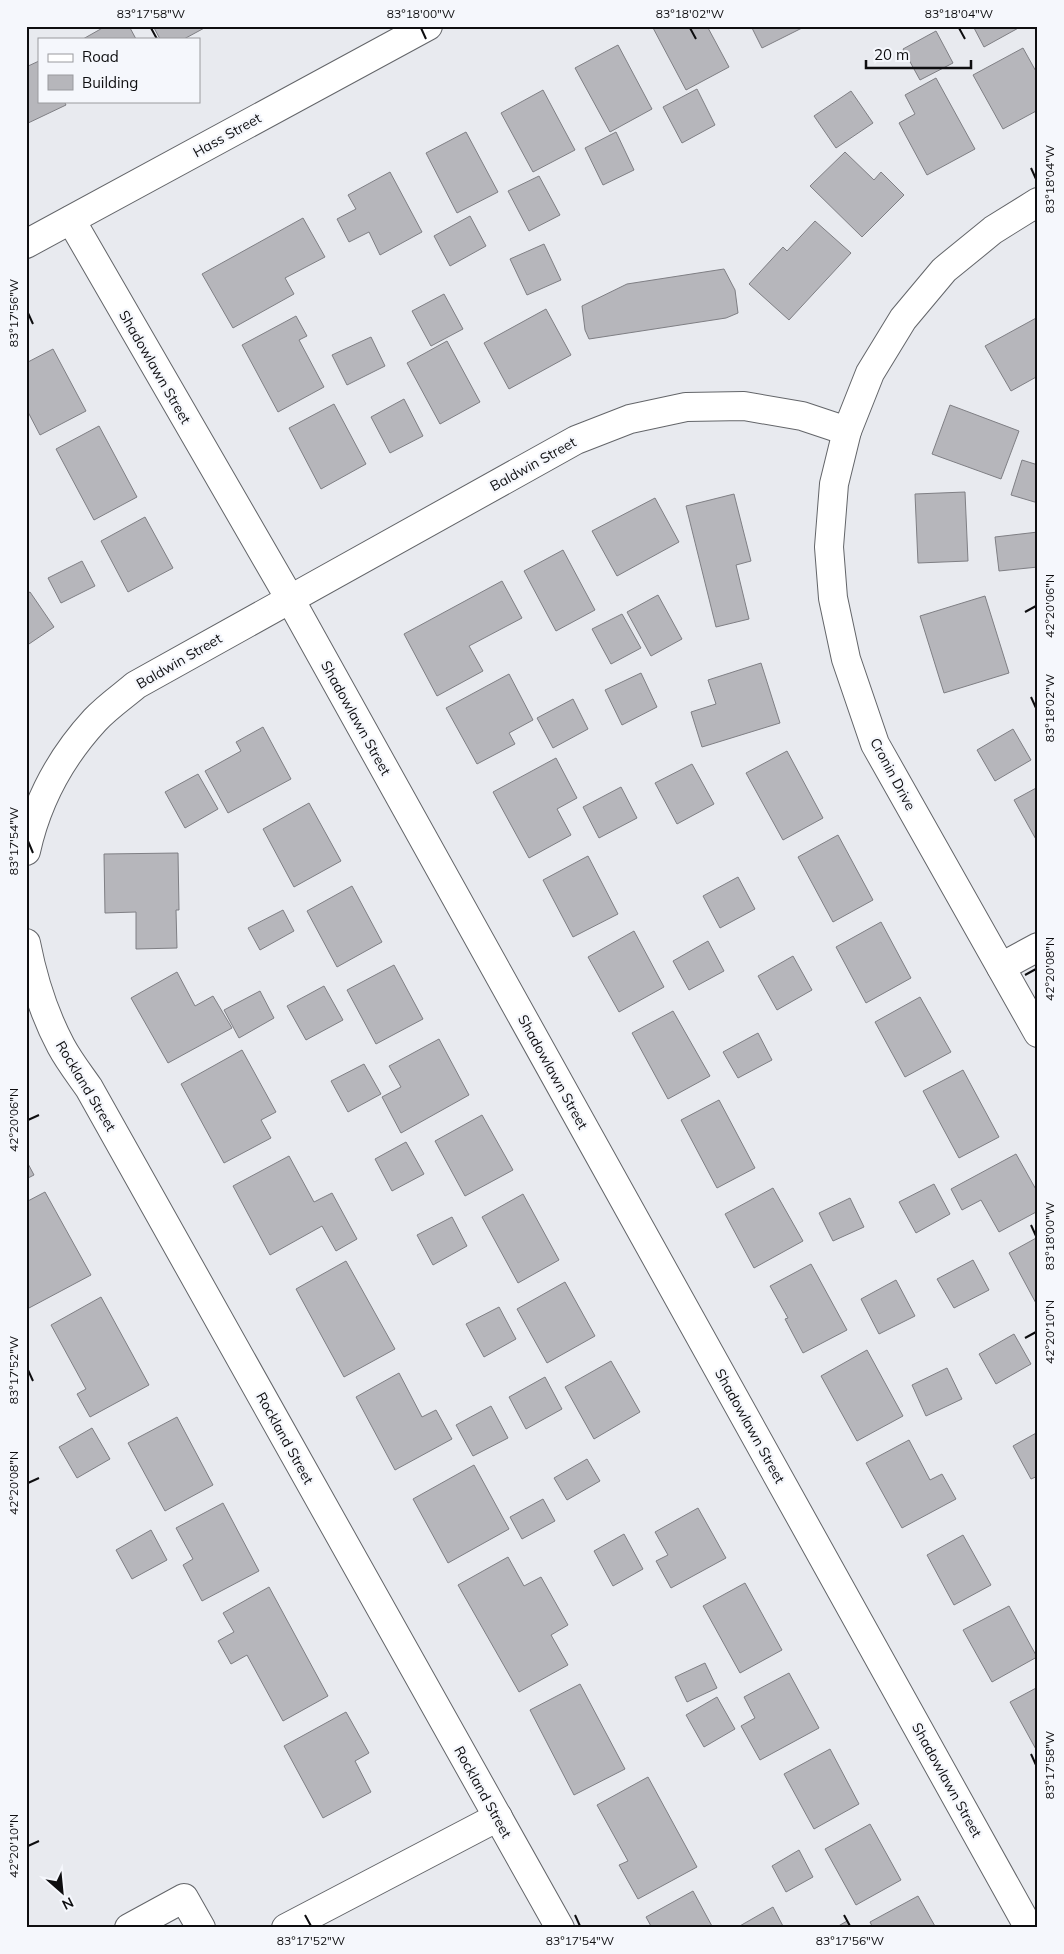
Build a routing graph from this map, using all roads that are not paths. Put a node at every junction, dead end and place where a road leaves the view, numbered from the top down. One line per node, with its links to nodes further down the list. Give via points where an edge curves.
1 (428, 26): 3 (street, Hass Street)
2 (1038, 202): 5 (street, via 993,230 944,270 903,319 870,373)
3 (71, 220): 4 (street, Hass Street); 6 (street, Shadowlawn Street)
4 (26, 244)
5 (847, 431): 6 (street, Baldwin Street, via 802,416 744,406 686,407 630,419 576,440); 10 (street, Cronin Drive, via 834,484 829,547 833,598 846,659 875,744)
6 (290, 599): 7 (street, Baldwin Street, via 136,685 96,719 66,756 47,788); 17 (street, Shadowlawn Street)
7 (29, 839)
8 (26, 943): 12 (street, Rockland Street, via 46,1015 61,1047 89,1088)
9 (1038, 947): 10 (street)
10 (1001, 967): 11 (street, Cronin Drive)
11 (1038, 1033)
12 (498, 1818): 15 (street); 16 (street, Rockland Street)
13 (129, 1928): 14 (street, via 184,1898)
14 (201, 1928)
15 (286, 1928)
16 (560, 1928)
17 (1029, 1928)

